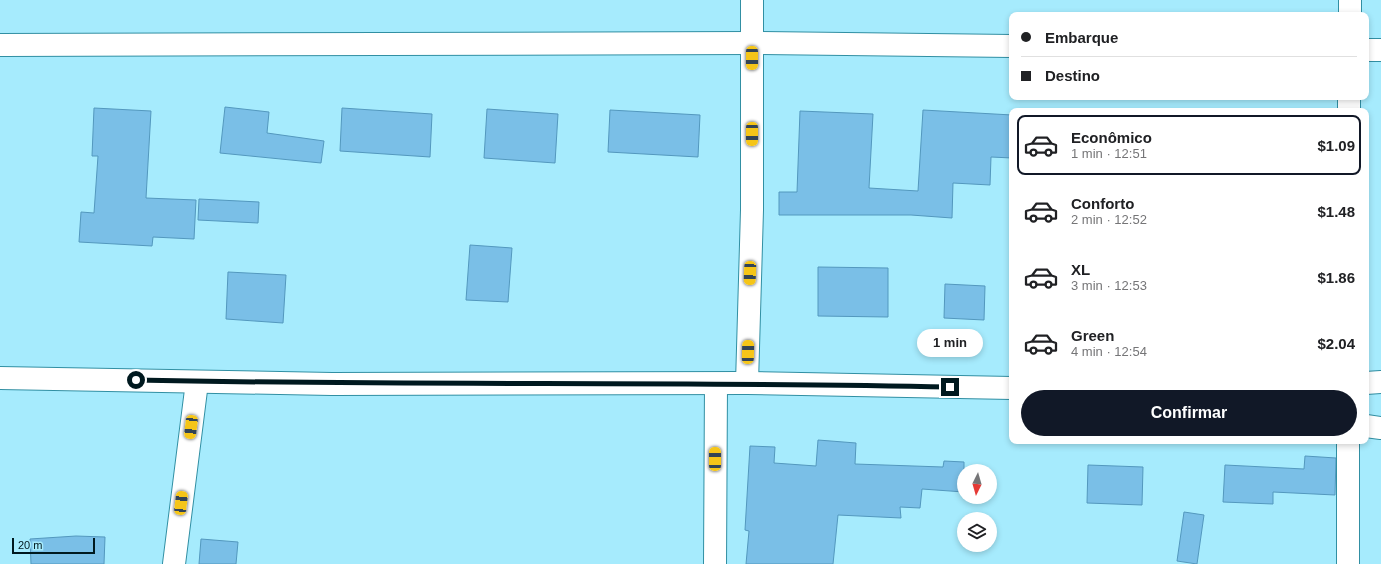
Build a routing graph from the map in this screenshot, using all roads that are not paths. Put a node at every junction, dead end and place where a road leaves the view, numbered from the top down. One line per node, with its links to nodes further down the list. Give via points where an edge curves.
1 (752, 0): 4 (street)
2 (1350, 0): 3 (street)
3 (1350, 12)
4 (752, 43): 5 (street); 6 (street); 12 (street, via 752,210)
5 (0, 45)
6 (1009, 46)
7 (1369, 50): 8 (street)
8 (1381, 50)
9 (0, 378): 10 (street)
10 (197, 382): 14 (street); 19 (street)
11 (1381, 382): 13 (street)
12 (747, 383): 14 (street); 15 (street)
13 (1369, 383)
14 (716, 384): 20 (street)
15 (1009, 388)
16 (1369, 426): 17 (street)
17 (1381, 428)
18 (1348, 444): 21 (street)
19 (174, 564)
20 (715, 564)
21 (1348, 564)

